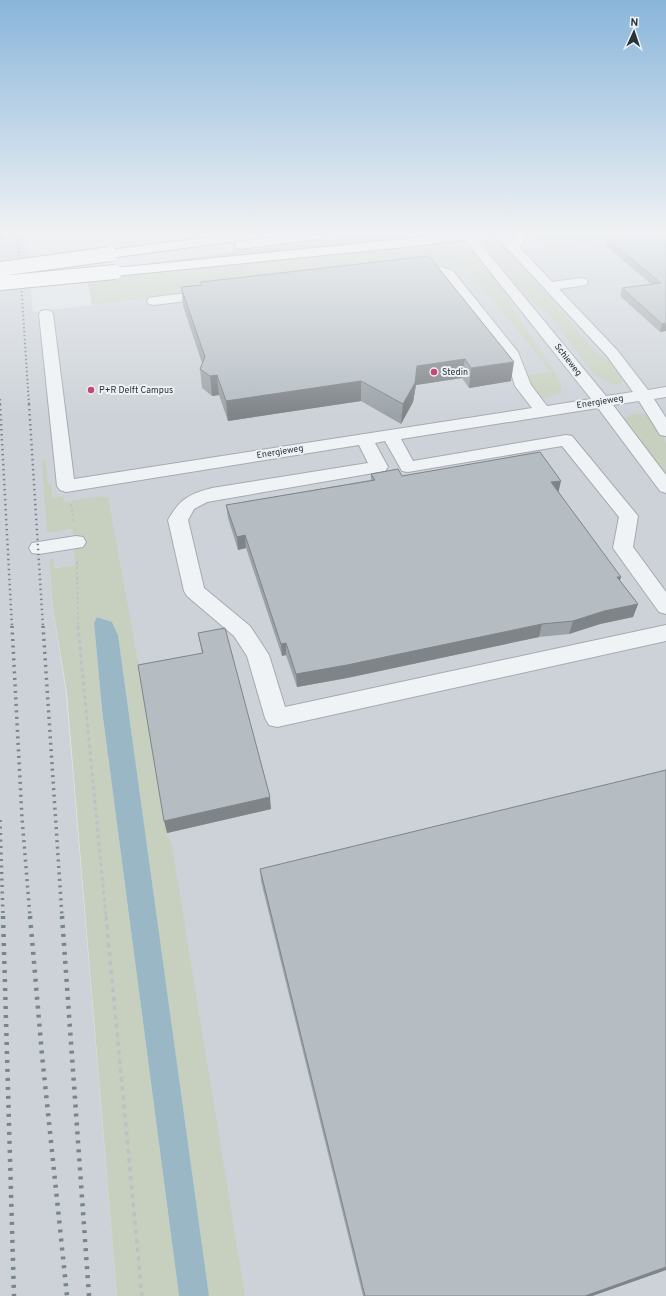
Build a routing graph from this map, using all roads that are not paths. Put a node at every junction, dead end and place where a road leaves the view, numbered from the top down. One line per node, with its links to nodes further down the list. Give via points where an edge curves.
1 (197, 295): 5 (street)
2 (465, 295): 10 (street, via 513,355 523,386)
3 (517, 295): 9 (street, Schieweg)
4 (559, 295): 8 (street, via 612,353)
5 (154, 301)
6 (46, 314): 13 (street, Energieweg, via 66,486)
7 (666, 392): 8 (street, Energieweg)
8 (644, 396): 9 (street, Energieweg); 11 (street)
9 (602, 402): 10 (street, Energieweg); 16 (street, Schieweg)
10 (543, 411): 12 (street, Energieweg)
11 (666, 431)
12 (390, 435): 13 (street, Energieweg); 15 (street)
13 (364, 439): 14 (street)
14 (379, 467): 15 (street, via 390,470); 20 (street, via 196,498 184,506 178,520 194,591 242,631 258,655 277,718)
15 (408, 467): 19 (street, via 566,440 629,516 623,548)
16 (666, 487)
17 (76, 542): 18 (street)
18 (39, 548)
19 (666, 607)
20 (666, 633)

